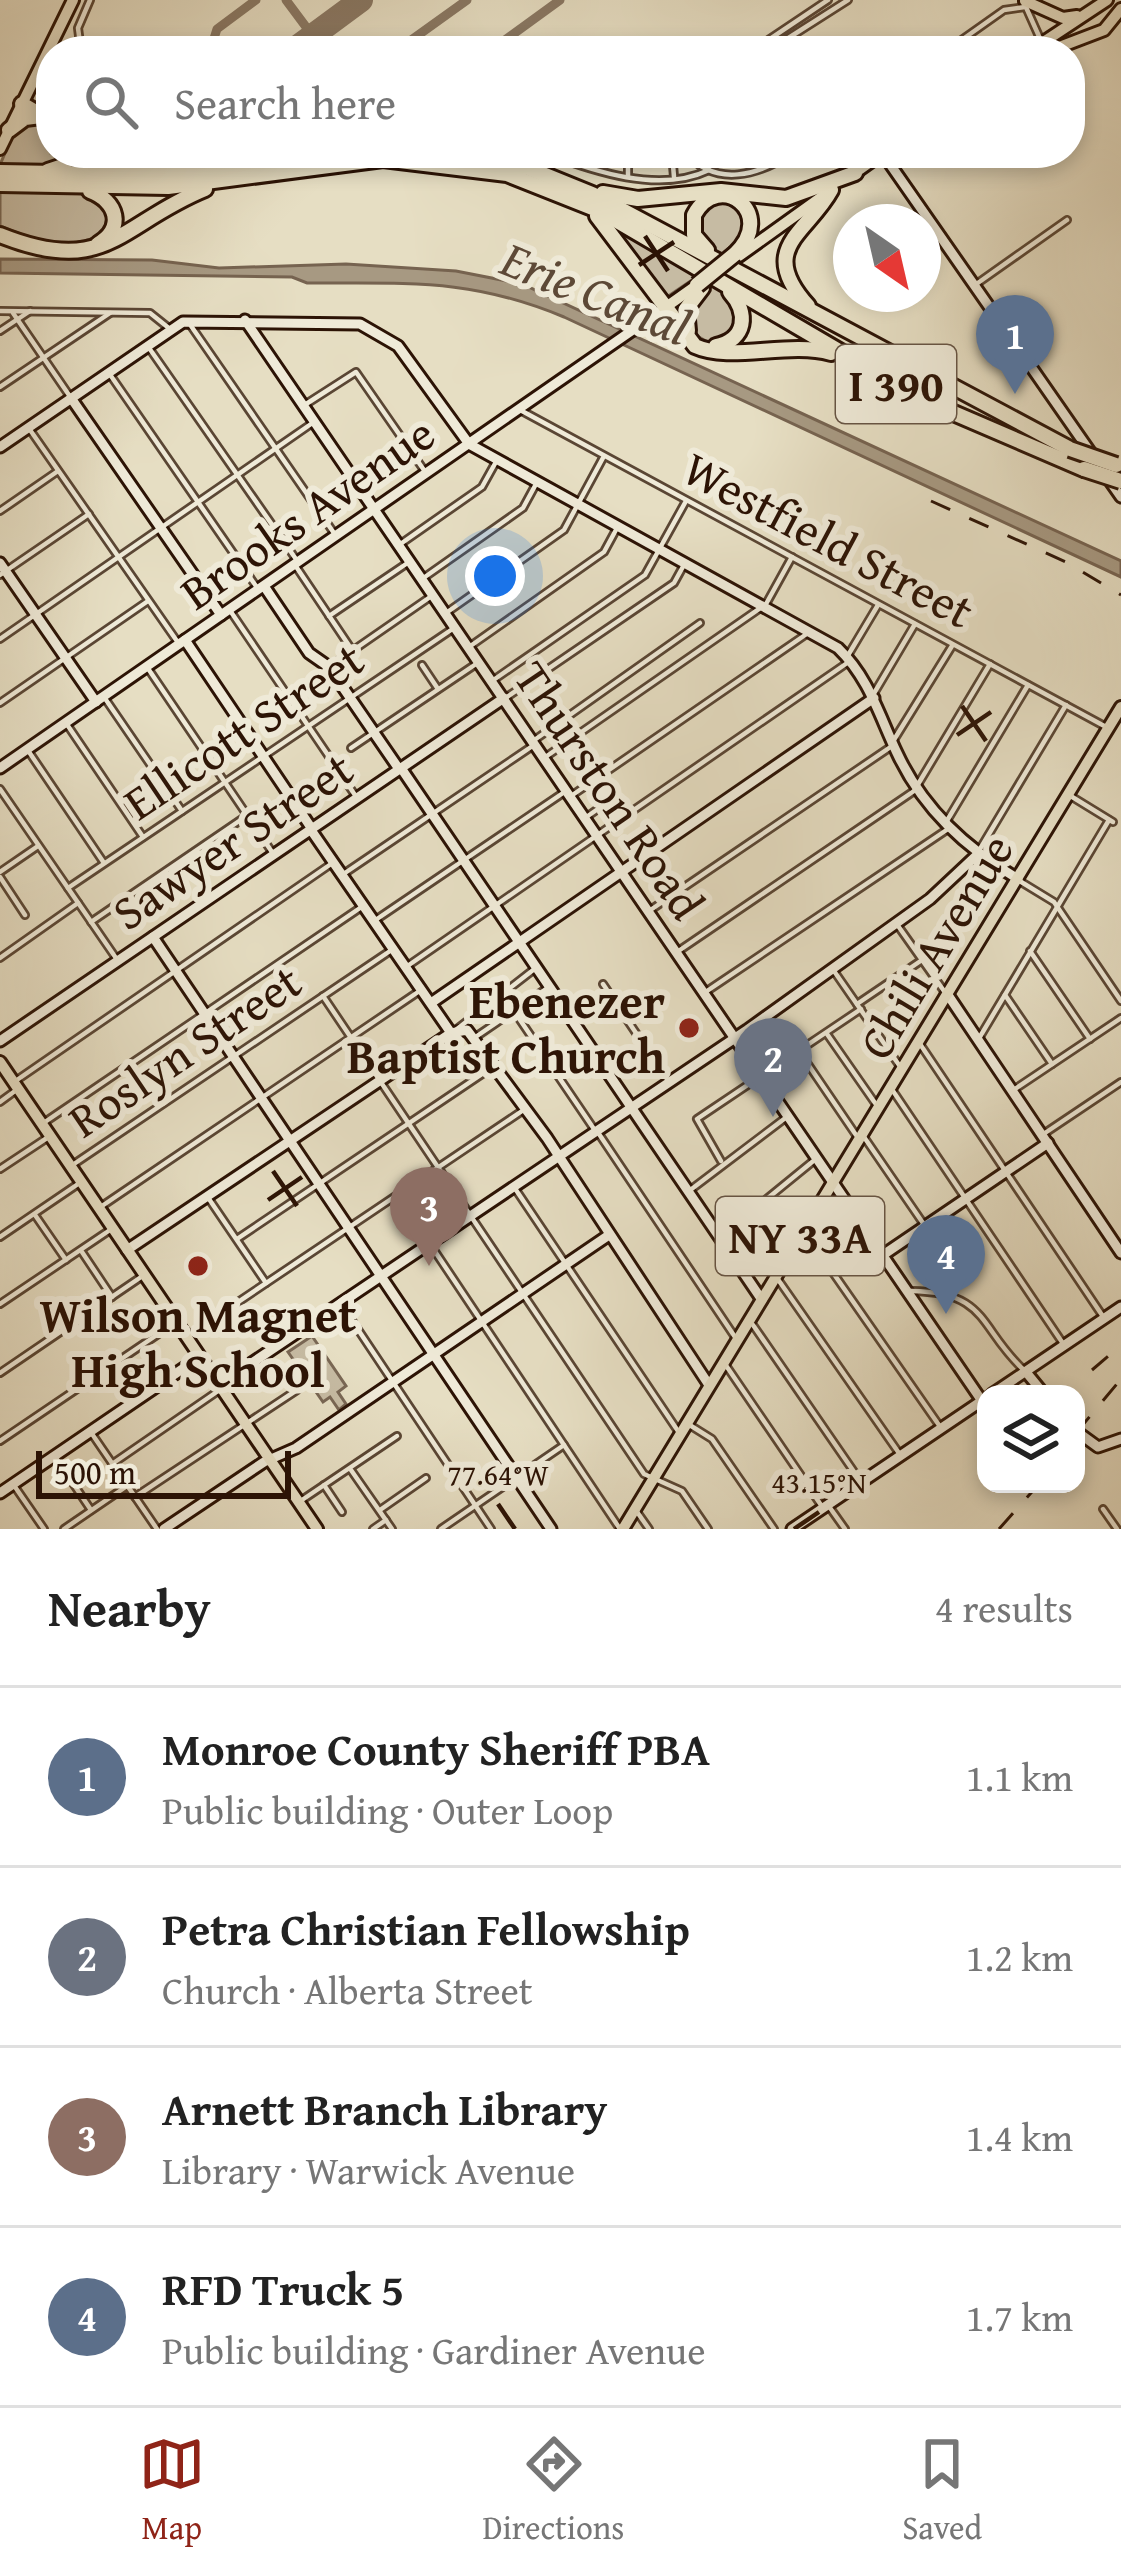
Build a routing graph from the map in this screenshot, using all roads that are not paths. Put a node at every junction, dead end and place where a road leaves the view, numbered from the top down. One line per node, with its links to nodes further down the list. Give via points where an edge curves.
1 (73, 0): 9 (main road)
2 (93, 0): 10 (street)
3 (848, 0): 12 (street)
4 (1107, 0): 8 (main road)
5 (828, 1): 11 (street)
6 (1025, 3): 8 (main road, via 1063,18); 13 (street); 14 (street)
7 (1121, 9): 16 (main road, via 1104,30)
8 (1091, 10): 15 (main road)
9 (55, 36)
10 (79, 36)
11 (775, 36)
12 (792, 36)
13 (967, 36)
14 (1038, 36)
15 (1059, 36)
16 (1084, 36)
17 (36, 76): 18 (main road)
18 (22, 104): 19 (highway); 21 (main road)
19 (36, 112)
20 (36, 117): 21 (highway)
21 (9, 130): 22 (main road)
22 (0, 149)
23 (57, 168): 40 (highway)
24 (116, 168): 41 (highway)
25 (207, 168): 41 (highway)
26 (313, 168): 38 (highway, I 390)
27 (481, 168): 45 (highway, I 390)
28 (508, 168): 45 (highway, I 390)
29 (587, 168): 42 (street)
30 (628, 168): 42 (street)
31 (673, 168): 44 (street)
32 (697, 168): 43 (street)
33 (705, 168): 37 (street)
34 (765, 168): 37 (street)
35 (862, 168): 39 (main road)
36 (893, 168): 53 (street)
37 (709, 170): 43 (street)
38 (273, 172): 46 (highway, I 390, via 168,187); 51 (highway, via 201,190 99,248 46,248)
39 (855, 173): 47 (main road); 48 (highway, via 802,195)
40 (1, 176): 41 (highway); 46 (highway, I 390)
41 (145, 176)
42 (628, 176): 44 (street)
43 (688, 177): 44 (street)
44 (674, 178)
45 (541, 179): 48 (highway, via 627,199 718,191); 52 (highway, I 390); 59 (highway, via 604,223)
46 (50, 185): 51 (highway, via 106,199 116,217 110,236 62,247)
47 (831, 190): 49 (main road); 60 (highway, via 786,253 792,285)
48 (769, 198): 49 (highway, via 787,202)
49 (796, 215): 52 (main road)
50 (1067, 220): 53 (street)
51 (0, 233)
52 (730, 264): 52 (highway, via 694,233 694,213 709,198 732,197 749,215 748,238); 54 (highway, bridge); 54 (highway, via 743,314 739,333 722,346 703,345 687,329 687,306); 60 (highway, I 390); 68 (highway, I 390)
53 (975, 285): 87 (street)
54 (700, 286): 59 (main road, Brooks Avenue)
55 (0, 311): 56 (street)
56 (11, 311): 57 (street); 61 (street)
57 (30, 311): 58 (street); 61 (street)
58 (110, 313): 64 (street, via 155,314); 67 (street)
59 (657, 313): 68 (highway, via 706,351 806,347); 73 (street, Brooks Avenue)
60 (815, 314): 81 (highway, I 390, bridge, via 1070,449)
61 (17, 320): 65 (street); 67 (street)
62 (245, 320): 63 (street); 72 (street, Thurston Road); 76 (street, via 344,322 380,332)
63 (188, 321): 64 (street); 78 (street)
64 (170, 329): 66 (street)
65 (0, 331)
66 (148, 345): 69 (street); 84 (street)
67 (43, 358): 70 (street); 71 (street)
68 (859, 363): 86 (highway, I 390, bridge, via 980,427)
69 (108, 371): 71 (street); 89 (street)
70 (0, 387)
71 (71, 398): 75 (street); 95 (street)
72 (303, 406): 74 (street, Thurston Road); 83 (street, via 356,372)
73 (519, 409): 76 (street, Brooks Avenue); 79 (street, Westfield Street)
74 (315, 422): 78 (street); 91 (street, Thurston Road)
75 (28, 427): 77 (street); 82 (street)
76 (469, 444): 80 (street); 83 (street, Brooks Avenue)
77 (0, 447)
78 (275, 448): 84 (street); 96 (street)
79 (604, 455): 88 (street, Westfield Street); 90 (street)
80 (498, 459): 85 (street); 97 (street, via 482,487)
81 (1118, 466)
82 (58, 470): 92 (street); 93 (street)
83 (426, 473): 91 (street, Brooks Avenue)
84 (236, 475): 89 (street); 103 (street)
85 (538, 481): 90 (street); 105 (street, via 523,508)
86 (1121, 481)
87 (1121, 497)
88 (687, 500): 98 (street); 100 (street, Westfield Street)
89 (199, 502): 95 (street); 106 (street)
90 (580, 502): 94 (street); 112 (street, via 564,530)
91 (375, 509): 96 (street, Brooks Avenue); 97 (street, Thurston Road)
92 (0, 511)
93 (88, 514): 99 (street); 104 (street)
94 (619, 524): 98 (street); 122 (street, via 604,552)
95 (160, 528): 99 (street); 111 (street)
96 (335, 536): 103 (street, Brooks Avenue)
97 (399, 544): 101 (street, Thurston Road)
98 (660, 547): 102 (street); 131 (street, via 645,575)
99 (118, 557): 108 (street); 113 (street)
100 (792, 557): 109 (street); 110 (street, Westfield Street)
101 (410, 561): 105 (street, Thurston Road); 114 (street)
102 (686, 561): 109 (street); 137 (street, via 674,583)
103 (296, 563): 106 (street, Brooks Avenue); 114 (street)
104 (2, 570): 113 (street)
105 (422, 579): 107 (street, Thurston Road)
106 (261, 587): 111 (street, Brooks Avenue); 130 (street, via 309,653)
107 (433, 595): 112 (street, Thurston Road); 123 (street)
108 (149, 600): 120 (street); 124 (street)
109 (766, 604): 118 (street); 150 (street)
110 (878, 604): 116 (street, Westfield Street); 125 (street)
111 (225, 612): 120 (street, Brooks Avenue); 142 (street)
112 (446, 613): 117 (street, Thurston Road)
113 (36, 615): 119 (street); 124 (street)
114 (329, 616): 123 (street)
115 (700, 623): 145 (street)
116 (915, 623): 121 (street, Westfield Street); 134 (street)
117 (455, 627): 122 (street, Thurston Road); 135 (street, Ellicott Street)
118 (813, 630): 125 (street); 156 (street)
119 (0, 639)
120 (182, 642): 129 (street, Brooks Avenue); 149 (street)
121 (953, 644): 127 (street, Westfield Street); 146 (street)
122 (469, 647): 126 (street, Thurston Road)
123 (352, 650): 130 (street)
124 (65, 658): 136 (street); 138 (street)
125 (849, 659): 134 (street); 166 (street)
126 (479, 662): 131 (street, Thurston Road); 133 (street)
127 (990, 664): 132 (street, Westfield Street); 154 (street)
128 (422, 665): 133 (street)
129 (147, 667): 136 (street, Brooks Avenue); 153 (street)
130 (329, 667): 135 (street)
131 (492, 681): 137 (street, Thurston Road)
132 (1028, 685): 139 (street, Westfield Street); 164 (street)
133 (439, 689): 144 (street)
134 (874, 696): 146 (street); 174 (street)
135 (350, 698): 142 (street, Ellicott Street); 144 (street)
136 (100, 699): 141 (street, Brooks Avenue); 160 (street)
137 (504, 699): 145 (street, Thurston Road); 152 (street, Sawyer Street)
138 (0, 703)
139 (1066, 705): 143 (street, Westfield Street); 169 (street)
140 (1121, 707): 143 (main road, Chili Avenue / NY 33A)
141 (66, 723): 148 (street, Brooks Avenue); 167 (street)
142 (308, 726): 149 (street, Ellicott Street); 158 (street)
143 (1108, 728): 157 (main road, Chili Avenue / NY 33A)
144 (374, 733): 147 (street); 152 (street)
145 (534, 742): 150 (street, Thurston Road); 161 (street)
146 (893, 744): 154 (street); 183 (street)
147 (351, 748)
148 (28, 749): 151 (street, Brooks Avenue); 173 (street)
149 (263, 756): 153 (street, Ellicott Street); 165 (street)
150 (544, 758): 156 (street, Thurston Road)
151 (0, 768)
152 (400, 769): 158 (street, Sawyer Street); 161 (street)
153 (225, 782): 160 (street, Ellicott Street); 162 (street)
154 (917, 788): 164 (street); 192 (street)
155 (0, 789): 168 (street)
156 (569, 794): 163 (street, Thurston Road); 171 (street)
157 (1069, 795): 177 (main road, Chili Avenue / NY 33A); 181 (street, via 1111,821)
158 (357, 798): 165 (street, Sawyer Street)
159 (605, 804): 163 (street)
160 (182, 811): 167 (street, Ellicott Street)
161 (432, 814): 171 (street); 176 (street)
162 (248, 816): 170 (street); 186 (street)
163 (585, 818): 166 (street, Thurston Road)
164 (947, 826): 169 (street); 205 (street)
165 (311, 829): 170 (street, Sawyer Street); 172 (street)
166 (598, 836): 174 (street, Thurston Road); 182 (street)
167 (143, 837): 173 (street, Ellicott Street)
168 (38, 846): 175 (street); 178 (street)
169 (977, 854): 177 (street); 187 (street)
170 (274, 855): 188 (street, Sawyer Street)
171 (464, 860): 182 (street); 185 (street)
172 (334, 862): 176 (street); 199 (street)
173 (104, 863): 178 (street, Ellicott Street)
174 (622, 872): 183 (street, Thurston Road); 189 (street)
175 (0, 875): 184 (street)
176 (342, 875): 180 (street)
177 (1018, 879): 181 (street); 206 (main road, Chili Avenue / NY 33A)
178 (68, 888): 179 (street)
179 (78, 903): 186 (street); 193 (street)
180 (363, 906): 185 (street); 213 (street)
181 (1057, 906): 191 (street); 204 (street)
182 (495, 907): 189 (street); 196 (street)
183 (649, 911): 192 (street, Thurston Road)
184 (25, 915)
185 (374, 921): 190 (street)
186 (91, 922): 195 (street)
187 (896, 923): 194 (street); 198 (street)
188 (153, 937): 195 (street, Sawyer Street); 199 (street)
189 (520, 942): 197 (street); 210 (street)
190 (393, 949): 196 (street); 208 (street, Roslyn Street)
191 (1030, 951): 207 (street); 221 (street)
192 (677, 952): 205 (street, Thurston Road)
193 (0, 958)
194 (922, 960): 206 (street); 211 (street)
195 (118, 961): 223 (street, Sawyer Street)
196 (406, 967): 203 (street)
197 (537, 967): 201 (street); 215 (street)
198 (832, 968): 211 (street); 220 (street)
199 (176, 971): 213 (street); 235 (street)
200 (603, 984): 233 (street)
201 (550, 986): 212 (street); 240 (street)
202 (1121, 986): 204 (street)
203 (422, 990): 210 (street); 219 (street)
204 (1114, 991): 209 (street)
205 (704, 993): 220 (street, Thurston Road)
206 (947, 995): 222 (street); 224 (main road, Chili Avenue / NY 33A)
207 (1005, 995): 222 (street); 229 (street)
208 (323, 996): 219 (street); 226 (street, Roslyn Street)
209 (1121, 1001)
210 (431, 1003): 216 (street)
211 (859, 1006): 217 (street); 230 (street)
212 (514, 1011): 218 (street); 246 (street)
213 (205, 1014): 226 (street); 245 (street)
214 (1121, 1018): 221 (street)
215 (468, 1021): 216 (street); 218 (street)
216 (452, 1032): 218 (street); 232 (street)
217 (826, 1032): 225 (street); 242 (street)
218 (476, 1036): 228 (street)
219 (351, 1037): 232 (street); 238 (street)
220 (735, 1038): 231 (street, Thurston Road); 233 (street)
221 (1090, 1039): 229 (street)
222 (977, 1040): 237 (street)
223 (0, 1041)
224 (919, 1043): 230 (main road, Chili Avenue / NY 33A); 256 (street)
225 (799, 1051): 231 (street); 247 (street)
226 (233, 1057): 238 (street); 253 (street, Roslyn Street)
227 (0, 1061): 235 (main road)
228 (496, 1064): 241 (street); 244 (street)
229 (1052, 1064): 237 (street)
230 (902, 1070): 236 (main road, Chili Avenue / NY 33A)
231 (760, 1076): 243 (street, Thurston Road); 252 (street, via 696,1120)
232 (380, 1080): 244 (street); 249 (street)
233 (669, 1082): 240 (street)
234 (1121, 1082): 248 (street)
235 (16, 1085): 239 (street); 245 (main road)
236 (891, 1088): 242 (main road, Chili Avenue / NY 33A); 263 (street)
237 (1012, 1091): 248 (street)
238 (262, 1098): 249 (street); 264 (street)
239 (0, 1102)
240 (633, 1107): 246 (street); 261 (street)
241 (526, 1108): 250 (street); 254 (street)
242 (879, 1108): 247 (main road, Chili Avenue / NY 33A)
243 (788, 1116): 251 (street, Thurston Road); 252 (street)
244 (409, 1123): 254 (street); 259 (street)
245 (46, 1130): 253 (main road); 255 (street)
246 (597, 1131): 250 (street); 298 (street)
247 (861, 1137): 258 (main road, Chili Avenue / NY 33A); 267 (street)
248 (1045, 1139): 256 (street); 278 (street)
249 (290, 1141): 259 (street); 262 (street)
250 (558, 1157): 260 (street); 271 (street)
251 (817, 1158): 258 (street, Thurston Road); 273 (street)
252 (721, 1161): 261 (street)
253 (71, 1166): 257 (main road)
254 (438, 1166): 266 (street); 269 (street)
255 (0, 1169)
256 (1006, 1172): 263 (street); 293 (street)
257 (81, 1181): 264 (main road); 265 (street)
258 (833, 1183): 270 (main road, Chili Avenue / NY 33A); 279 (street, Thurston Road)
259 (319, 1184): 269 (street); 274 (street)
260 (514, 1186): 266 (street); 281 (street)
261 (688, 1191): 273 (street)
262 (208, 1197): 274 (street); 277 (street)
263 (965, 1199): 267 (street); 299 (street)
264 (99, 1208): 268 (main road)
265 (34, 1214): 272 (street); 280 (street)
266 (471, 1216): 275 (street); 287 (street)
267 (925, 1226): 279 (street)
268 (112, 1228): 276 (street); 277 (main road)
269 (348, 1228): 283 (street); 285 (street)
270 (804, 1230): 284 (main road, Chili Avenue / NY 33A); 315 (street)
271 (609, 1235): 281 (street); 306 (street)
272 (0, 1237)
273 (720, 1237): 289 (street)
274 (237, 1239): 285 (street)
275 (430, 1244): 283 (street); 295 (street)
276 (81, 1250): 280 (street); 288 (street)
277 (127, 1250): 282 (main road)
278 (1121, 1253)
279 (883, 1255): 286 (street, Thurston Road)
280 (66, 1260): 290 (street)
281 (565, 1264): 287 (street); 314 (street)
282 (144, 1275): 288 (street); 296 (main road)
283 (381, 1276): 291 (street); 300 (street)
284 (776, 1276): 289 (main road, Chili Avenue / NY 33A); 323 (street)
285 (266, 1283): 297 (street)
286 (909, 1292): 303 (street, via 974,1304); 307 (street, Thurston Road)
287 (524, 1293): 295 (street); 329 (street)
288 (112, 1297): 304 (street)
289 (762, 1300): 294 (main road, Chili Avenue / NY 33A)
290 (0, 1304)
291 (340, 1304): 305 (street); 310 (street)
292 (1121, 1306): 293 (street)
293 (1104, 1318): 299 (street)
294 (749, 1320): 298 (main road, Chili Avenue / NY 33A); 330 (street)
295 (481, 1321): 300 (street); 321 (street)
296 (176, 1322): 297 (main road); 320 (street)
297 (186, 1337): 301 (main road)
298 (736, 1340): 302 (main road, Chili Avenue / NY 33A)
299 (1064, 1346): 303 (street)
300 (433, 1354): 305 (street); 328 (street)
301 (200, 1357): 310 (main road); 316 (street)
302 (723, 1362): 306 (main road, Chili Avenue / NY 33A); 338 (street)
303 (1025, 1372): 308 (street); 309 (street)
304 (0, 1373)
305 (392, 1382): 324 (street); 337 (street)
306 (709, 1385): 314 (main road, Chili Avenue / NY 33A)
307 (977, 1385)
308 (1006, 1385)
309 (1036, 1385)
310 (220, 1387): 313 (main road); 325 (street)
311 (297, 1390): 313 (street)
312 (977, 1405): 315 (street)
313 (246, 1424): 324 (main road); 335 (street)
314 (683, 1428): 329 (main road, Chili Avenue / NY 33A); 357 (street, via 712,1439)
315 (941, 1428): 323 (street)
316 (90, 1431): 322 (street); 325 (street)
317 (397, 1436): 326 (street)
318 (1085, 1438): 319 (street, via 1098,1447)
319 (1121, 1439)
320 (0, 1441)
321 (564, 1445): 328 (street); 354 (street)
322 (54, 1455): 331 (street); 342 (street)
323 (901, 1456): 330 (street)
324 (270, 1459): 336 (main road); 347 (street)
325 (112, 1464): 333 (street)
326 (350, 1468): 332 (street); 341 (street)
327 (426, 1478): 341 (street)
328 (517, 1478): 337 (street); 353 (street)
329 (654, 1478): 339 (main road, Chili Avenue / NY 33A); 356 (street, via 682,1491)
330 (861, 1482): 338 (street)
331 (13, 1484): 334 (street); 345 (street)
332 (324, 1485): 336 (street); 343 (street)
333 (128, 1486): 335 (street); 342 (street)
334 (0, 1493)
335 (135, 1498): 347 (street)
336 (299, 1502): 348 (main road)
337 (475, 1506): 351 (street); 352 (street)
338 (825, 1506): 358 (street); 359 (street)
339 (635, 1509): 354 (main road, Chili Avenue / NY 33A); 355 (street)
340 (1103, 1509): 360 (street)
341 (380, 1510): 344 (street)
342 (91, 1511): 346 (street)
343 (342, 1511)
344 (386, 1520): 349 (street); 350 (street)
345 (44, 1529)
346 (64, 1529)
347 (160, 1529)
348 (317, 1529)
349 (373, 1529)
350 (392, 1529)
351 (441, 1529)
352 (491, 1529)
353 (551, 1529)
354 (621, 1529)
355 (649, 1529)
356 (708, 1529)
357 (774, 1529)
358 (792, 1529)
359 (844, 1529)
360 (1117, 1529)

